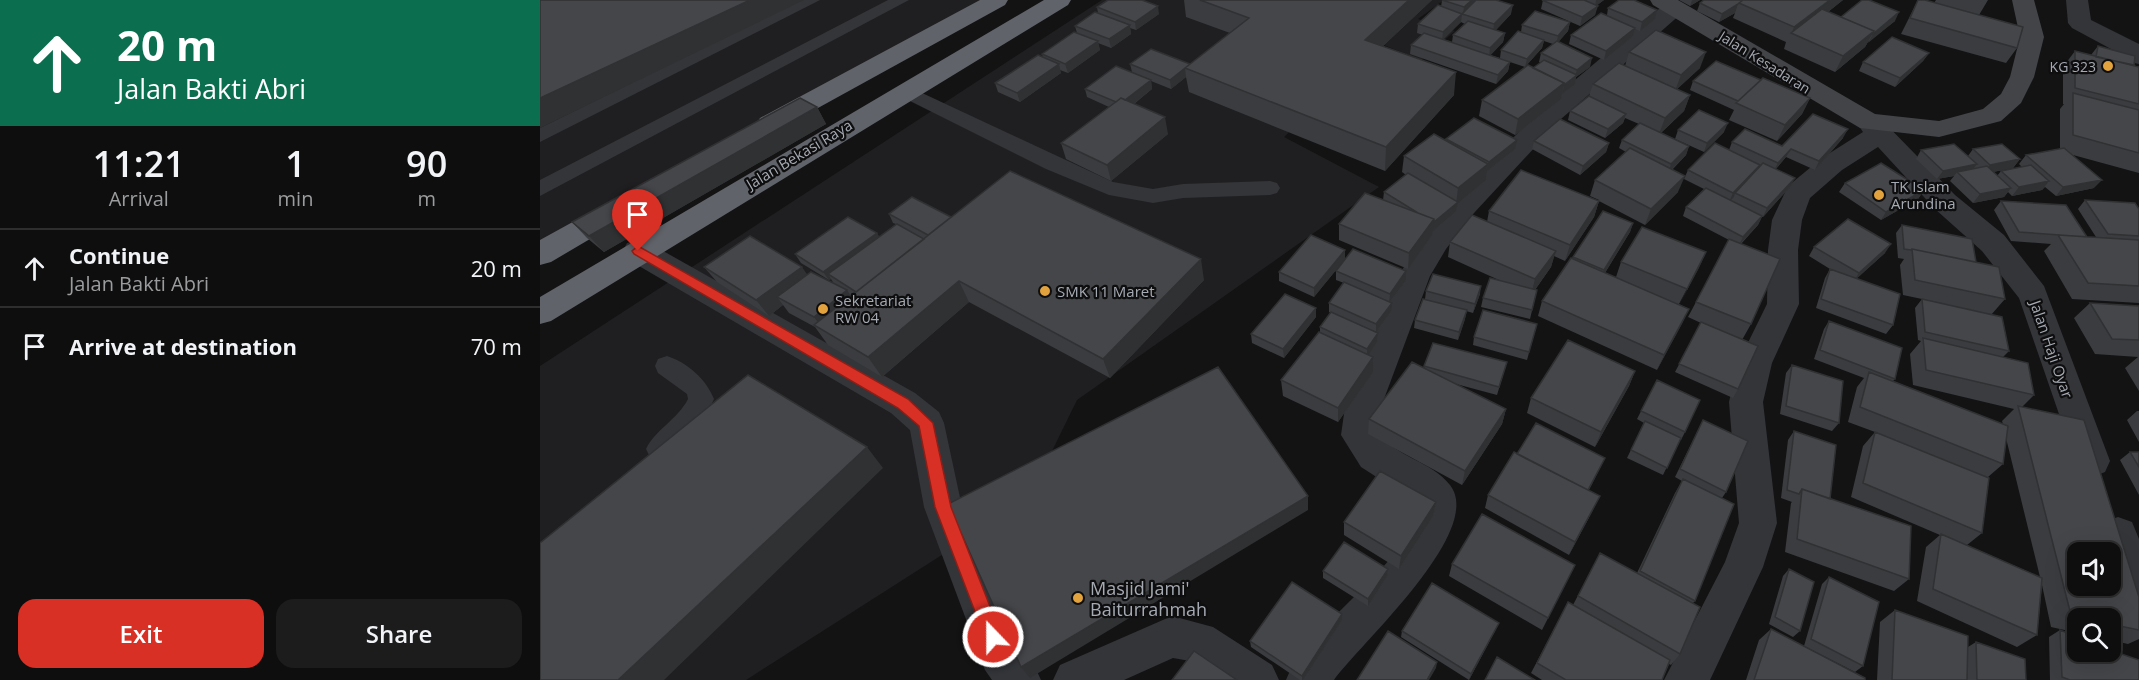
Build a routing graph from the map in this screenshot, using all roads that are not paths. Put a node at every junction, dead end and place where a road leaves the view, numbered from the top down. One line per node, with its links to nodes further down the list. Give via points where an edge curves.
1 (812, 0): 11 (lane)
2 (901, 0): 14 (lane)
3 (997, 0): 12 (highway)
4 (1060, 0): 9 (highway, Jalan Bekasi Raya)
5 (2023, 0): 10 (street, via 2032,37 2022,77 2012,98 1992,116 1939,129)
6 (2076, 0): 8 (street, via 2080,23)
7 (1668, 4): 10 (street, Jalan Kesadaran, via 1757,54); 25 (street, via 1552,113 1464,206 1415,275 1363,407 1359,435 1374,456 1421,483 1437,497 1438,513 1425,542)
8 (2139, 57)
9 (905, 91): 13 (lane, via 1053,164 1118,191 1154,196 1183,190); 16 (highway, Jalan Bekasi Raya)
10 (1874, 128): 21 (street, Jalan Haji Oyar, via 1945,202 1993,243 2033,294); 26 (street, via 1798,193 1786,220 1783,304 1755,363 1746,402 1758,523 1743,567)
11 (540, 135)
12 (743, 139)
13 (1270, 188)
14 (540, 189)
15 (642, 196): 17 (highway)
16 (638, 251): 18 (highway, Jalan Bekasi Raya); 22 (street, via 903,404 926,423 943,507)
17 (540, 254)
18 (540, 312)
19 (668, 366): 20 (lane, via 697,388 701,399 680,432)
20 (642, 462)
21 (2139, 595)
22 (1003, 672)
23 (1075, 680): 24 (street, via 1172,637 1198,642)
24 (1257, 680)
25 (1308, 680)
26 (1686, 680)

